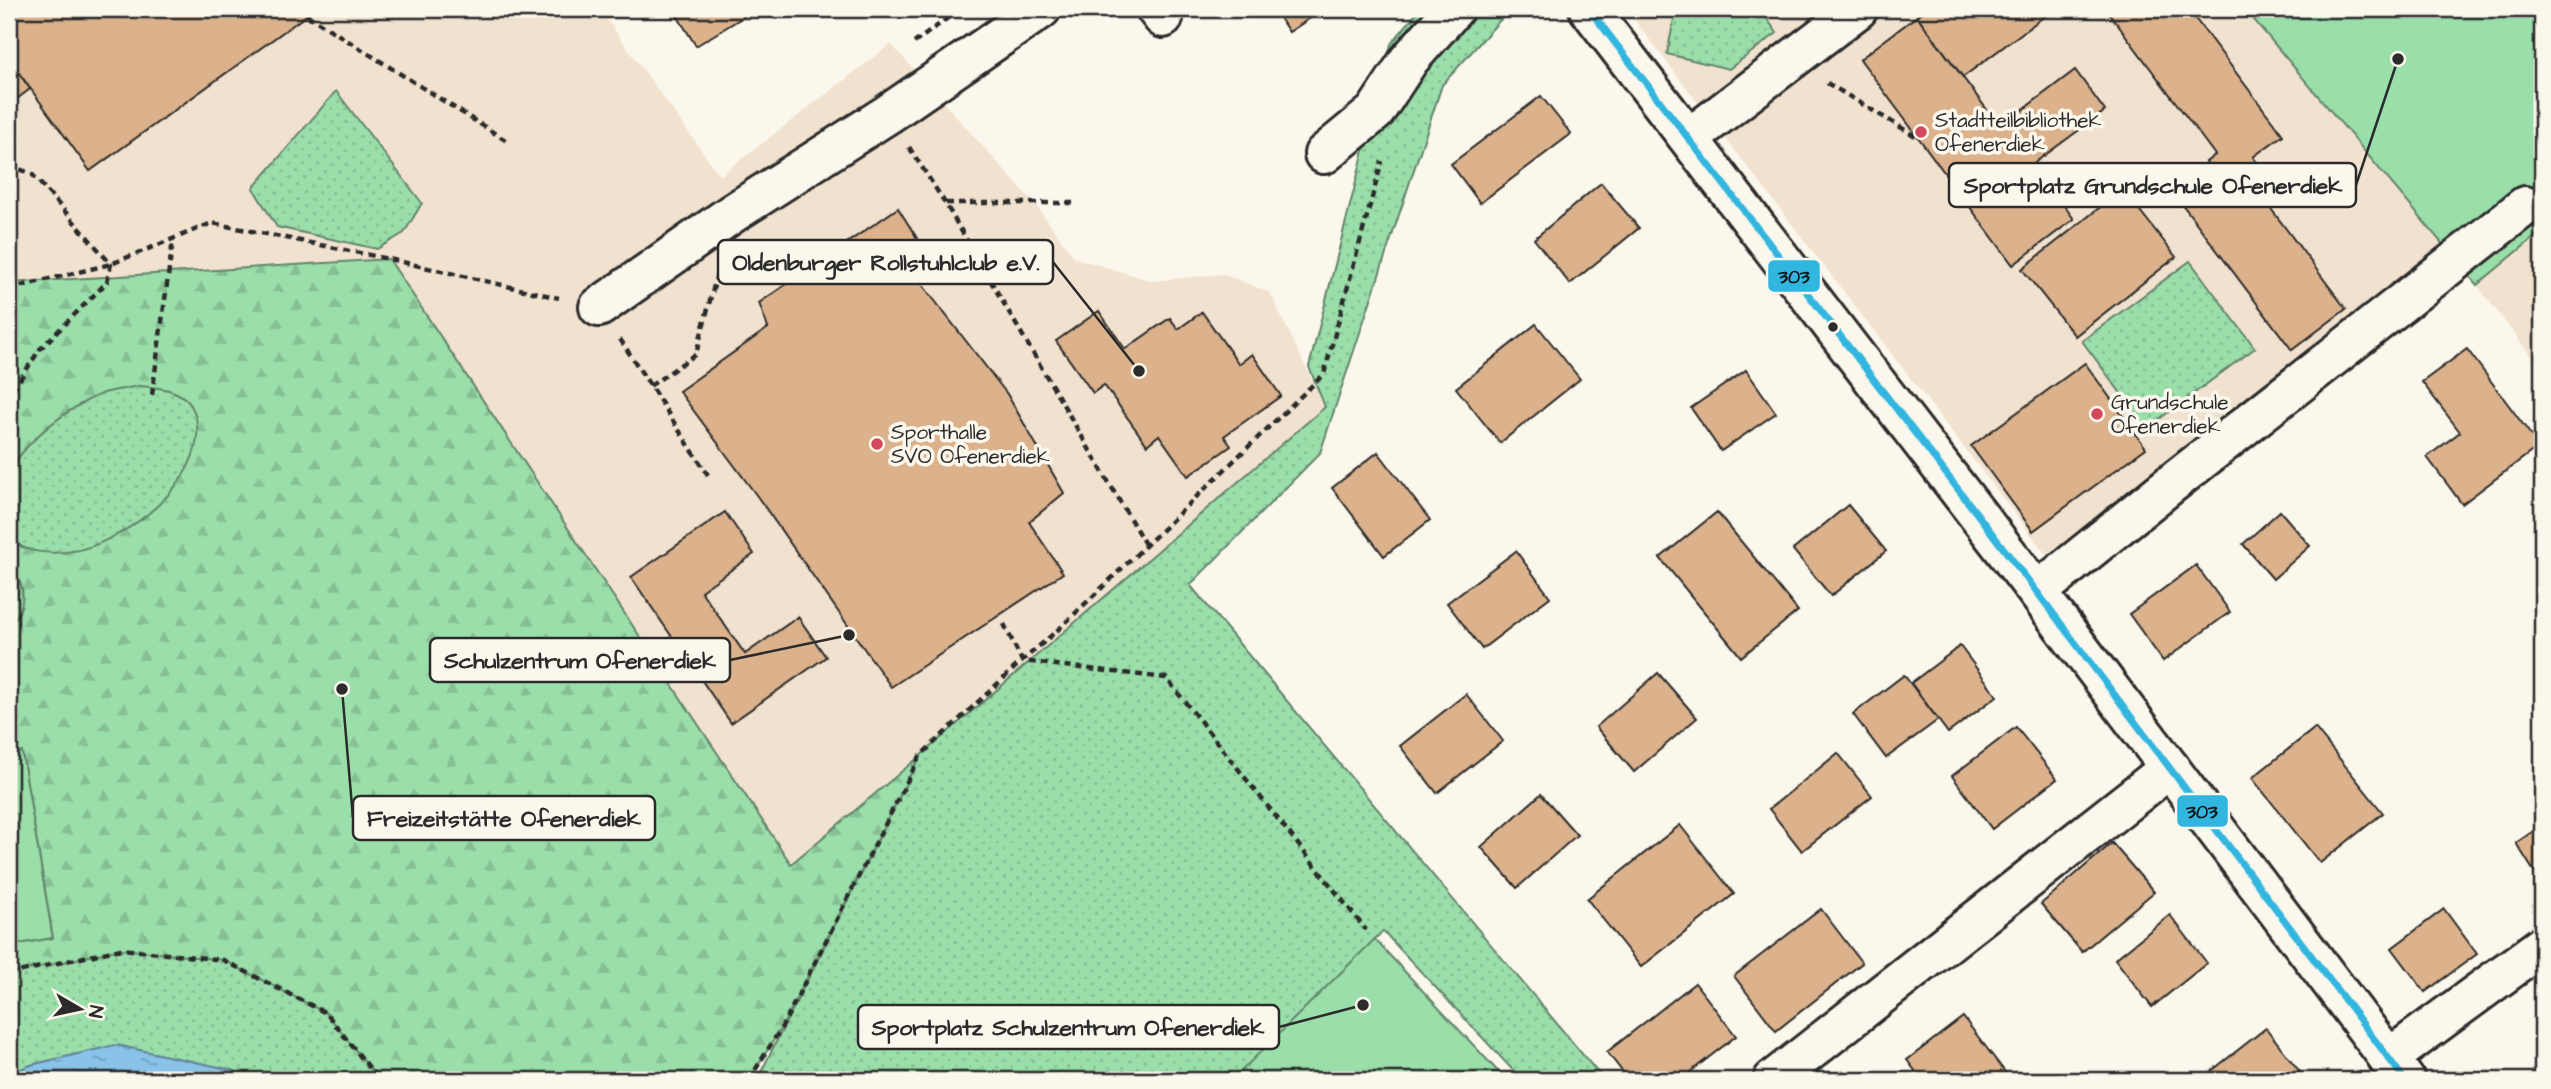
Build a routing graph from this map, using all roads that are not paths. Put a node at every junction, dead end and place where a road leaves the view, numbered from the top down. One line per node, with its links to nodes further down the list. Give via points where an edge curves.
1 (1041, 9): 8 (street)
2 (1454, 9): 6 (street, via 1409,60 1375,112)
3 (1590, 9): 5 (street)
4 (1858, 9): 5 (street)
5 (1689, 138): 9 (street)
6 (1324, 154)
7 (2525, 205): 9 (street)
8 (599, 307)
9 (2037, 592): 10 (street)
10 (2170, 768): 12 (street); 13 (street)
11 (2542, 946): 12 (street)
12 (2396, 1070)
13 (1773, 1080)

